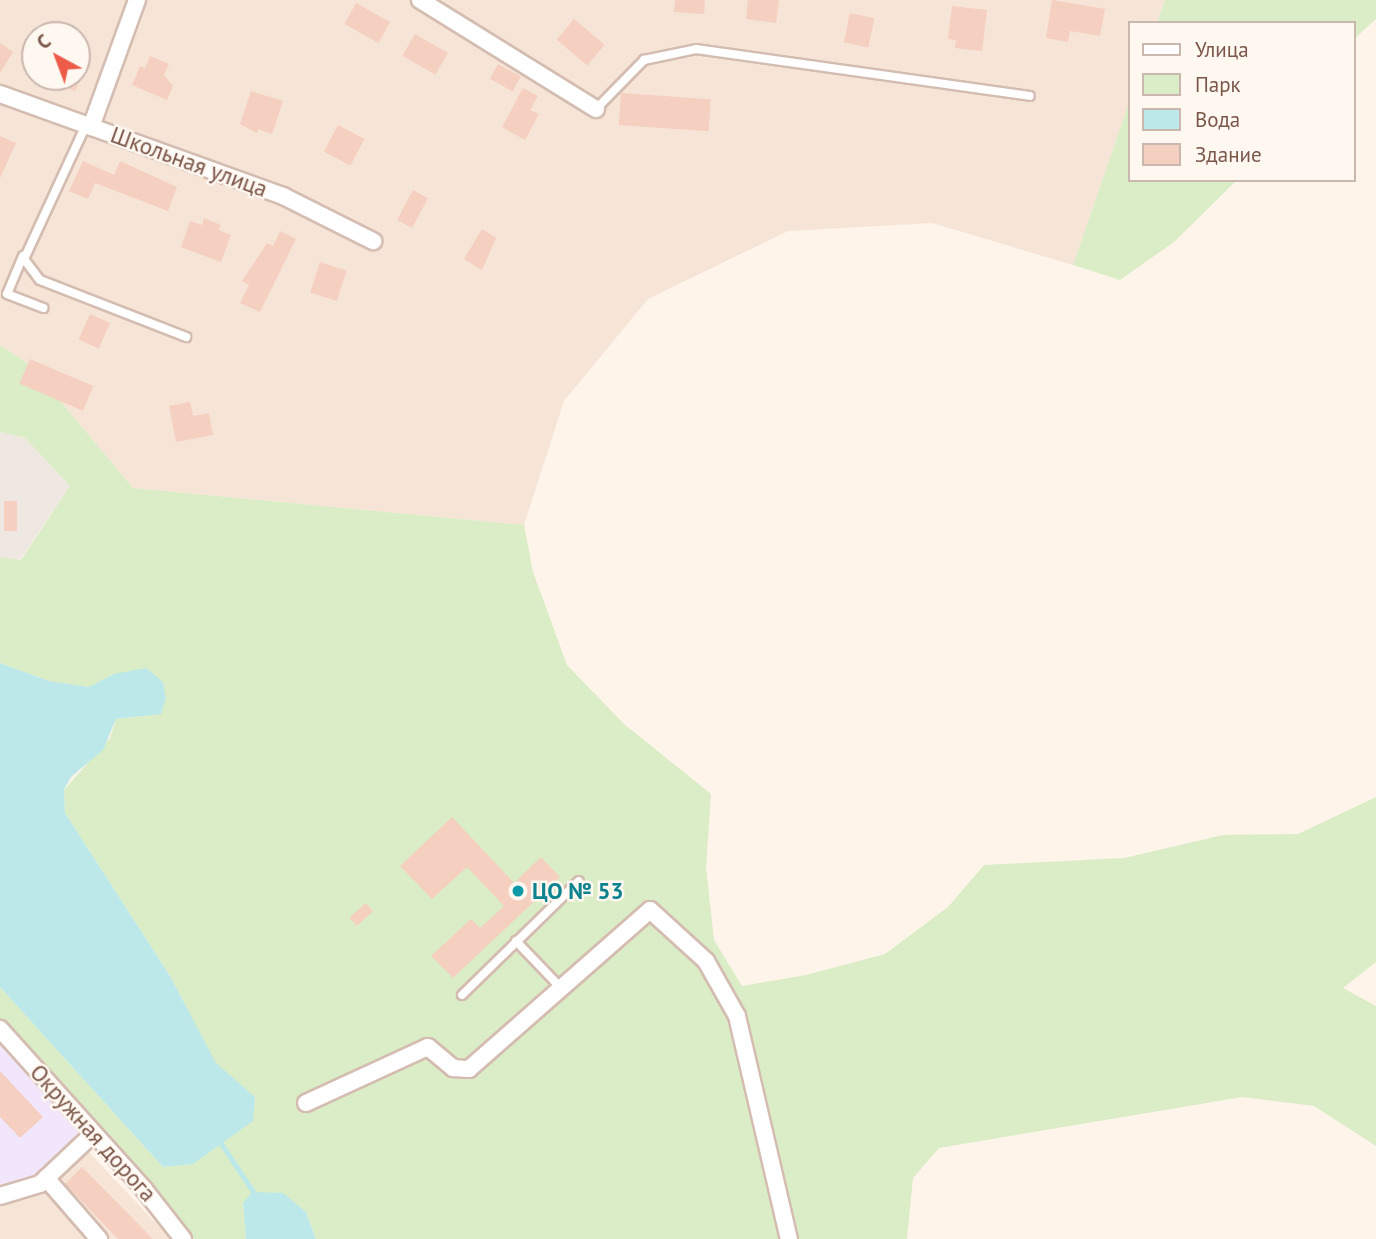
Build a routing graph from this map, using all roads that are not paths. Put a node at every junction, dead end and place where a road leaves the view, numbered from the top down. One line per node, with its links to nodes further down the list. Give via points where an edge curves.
1 (137, 0): 6 (street)
2 (419, 0): 5 (street)
3 (0, 94): 6 (street, Школьная улица)
4 (1030, 96): 5 (lane, via 696,48 644,60)
5 (596, 108)
6 (88, 126): 7 (street, Школьная улица, via 283,195); 8 (lane)
7 (373, 241)
8 (23, 256): 9 (lane, via 7,294); 10 (lane, via 40,280)
9 (43, 308)
10 (186, 338)
11 (579, 881): 12 (lane)
12 (516, 941): 13 (lane); 14 (lane)
13 (559, 986): 16 (street, via 469,1069 453,1068 429,1047); 22 (street, via 646,910 658,914 689,942 723,987 743,1032)
14 (461, 995)
15 (0, 1029): 17 (street, Окружная дорога)
16 (306, 1103)
17 (93, 1134): 18 (street); 21 (street, Окружная дорога)
18 (46, 1178): 19 (street, via 27,1191); 20 (street)
19 (0, 1196)
20 (99, 1239)
21 (183, 1239)
22 (789, 1239)

